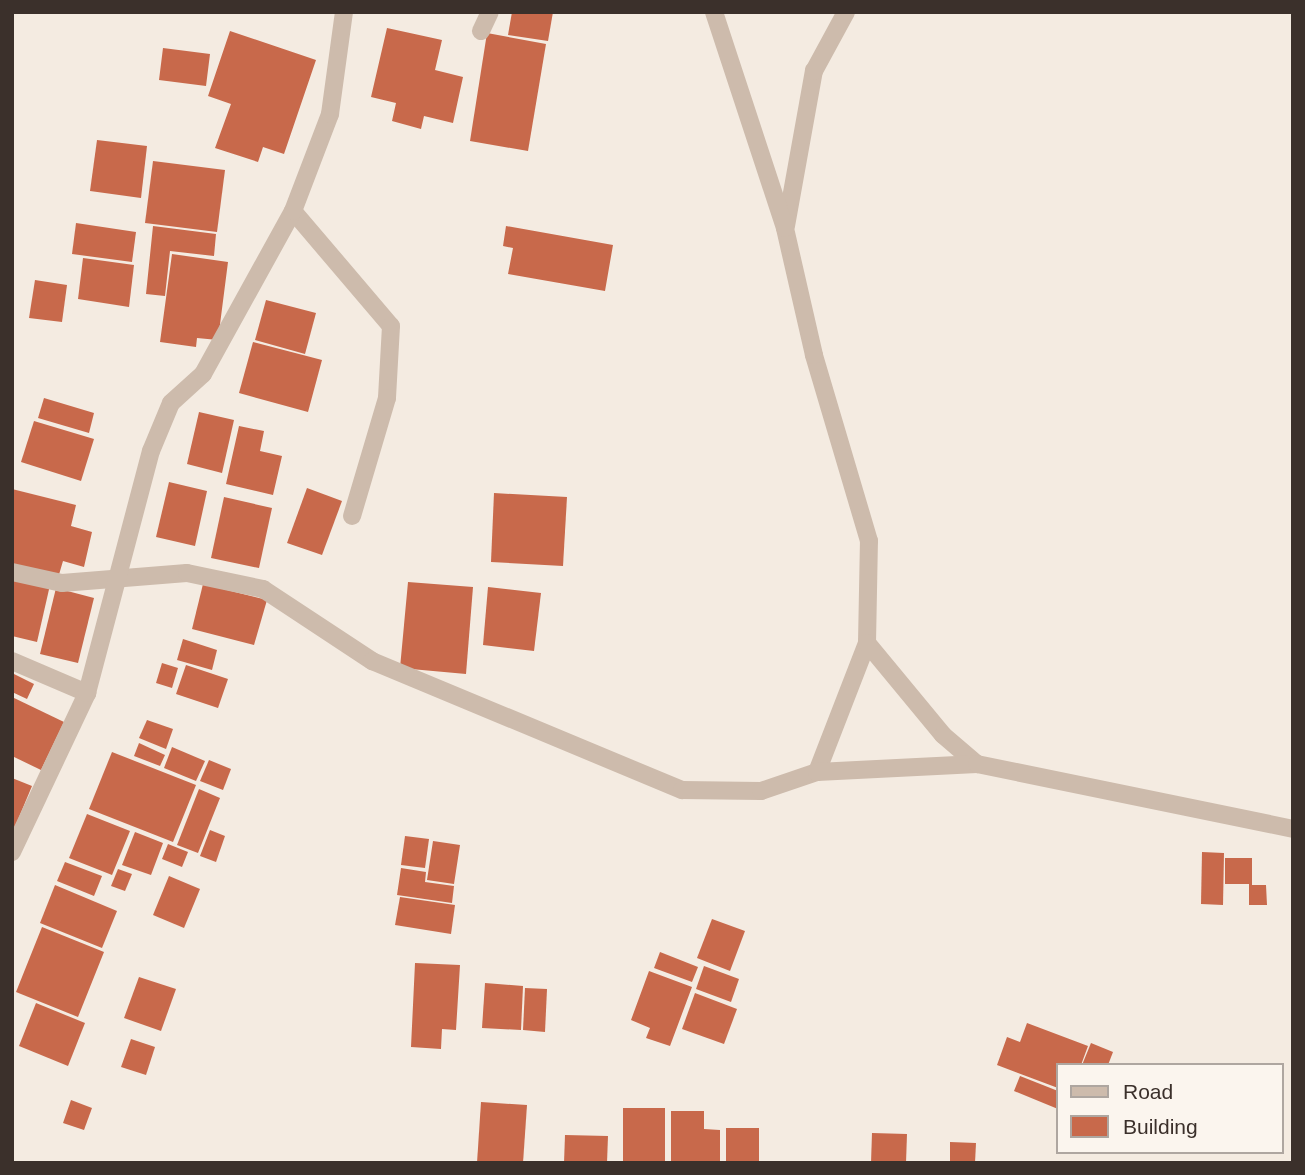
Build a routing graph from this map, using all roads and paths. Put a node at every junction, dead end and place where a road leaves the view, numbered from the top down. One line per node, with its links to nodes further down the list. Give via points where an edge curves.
1 (344, 12): 6 (street, via 330,114)
2 (490, 12): 5 (street)
3 (714, 12): 7 (street)
4 (846, 12): 7 (street, via 814,71)
5 (481, 31)
6 (293, 211): 8 (street, via 391,326 387,398); 10 (street, via 203,374 172,403 150,452)
7 (785, 228): 11 (street, via 814,355 869,541)
8 (352, 516)
9 (12, 572): 10 (street, via 62,583)
10 (120, 579): 13 (street); 15 (street, via 187,573 263,589 372,661 682,790 761,791)
11 (867, 643): 14 (street, via 943,735); 15 (street)
12 (12, 661): 13 (street)
13 (87, 693): 17 (street)
14 (976, 764): 15 (street); 16 (street)
15 (817, 772)
16 (1293, 829)
17 (12, 852)

